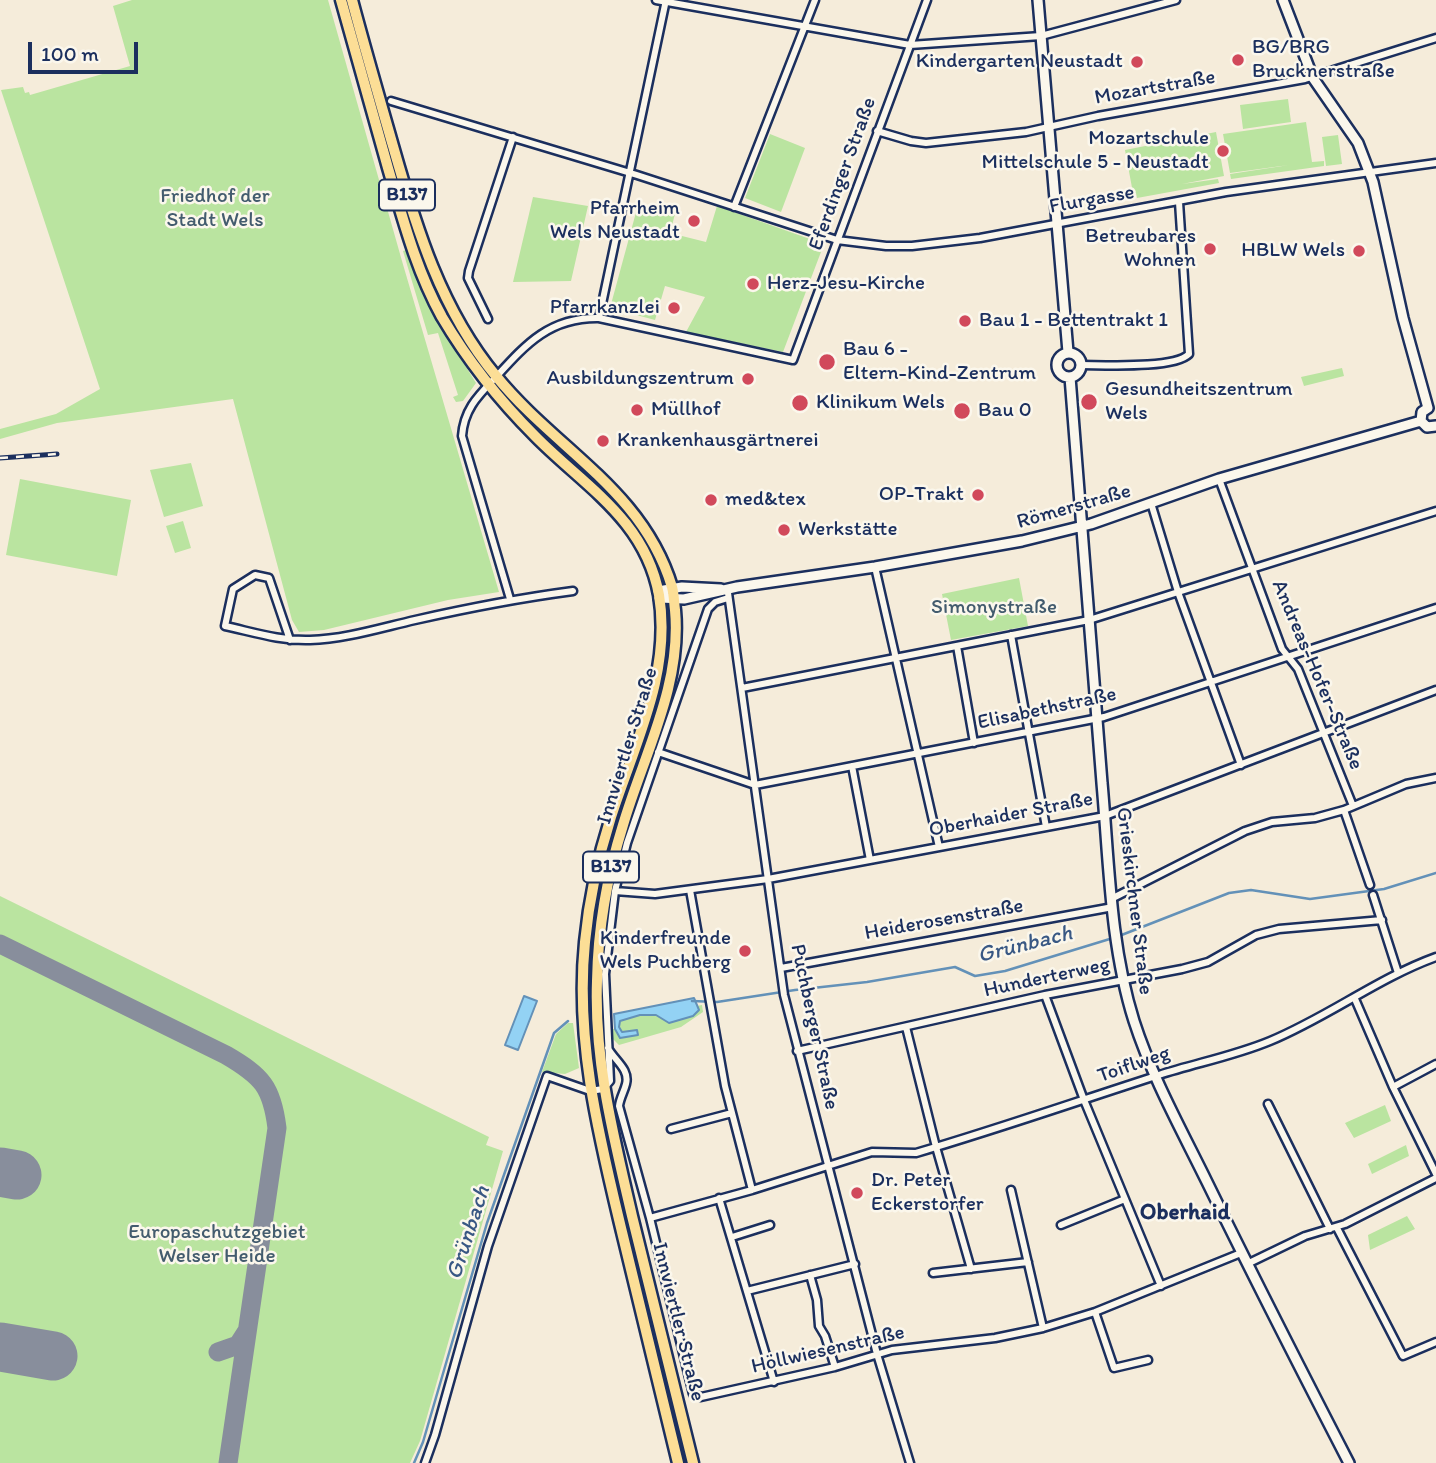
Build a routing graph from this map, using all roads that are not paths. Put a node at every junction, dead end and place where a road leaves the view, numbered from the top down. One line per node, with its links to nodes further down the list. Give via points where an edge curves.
1 (341, 0): 32 (main road, Innviertler Straße / B137, via 414,255 441,314)
2 (352, 0): 30 (main road, Innviertler Straße / B137, via 423,246 447,300)
3 (656, 0): 9 (street)
4 (815, 0): 10 (street)
5 (927, 0): 13 (street, Eferdinger Straße)
6 (1038, 0): 11 (main road)
7 (1176, 0): 11 (street)
8 (1283, 0): 14 (main road)
9 (666, 1): 10 (street); 21 (street)
10 (804, 27): 13 (street); 23 (street)
11 (1041, 36): 13 (street); 16 (main road)
12 (1436, 38): 14 (street, Mozartstraße)
13 (909, 45): 17 (street, Eferdinger Straße)
14 (1313, 78): 16 (street, Mozartstraße); 20 (main road, via 1351,132)
15 (391, 101): 18 (street, Flurgasse)
16 (1047, 126): 17 (street, Mozartstraße, via 926,143); 24 (main road)
17 (877, 131): 25 (street, Eferdinger Straße)
18 (513, 137): 21 (street, Flurgasse); 27 (street, via 468,271)
19 (1436, 163): 20 (street, Flurgasse)
20 (1370, 172): 22 (street, Flurgasse); 33 (main road, via 1409,341)
21 (630, 173): 23 (street, Flurgasse); 26 (street)
22 (1179, 202): 24 (street, Flurgasse); 29 (street, via 1189,354 1183,360)
23 (734, 207): 25 (street, Flurgasse)
24 (1056, 225): 25 (street, Flurgasse, via 912,246); 28 (main road)
25 (837, 240): 26 (street, Eferdinger Straße, via 793,360)
26 (599, 318): 30 (street, via 543,332)
27 (488, 319)
28 (1068, 352): 29 (main road); 31 (main road, via 1056,366 1062,376)
29 (1081, 365): 31 (main road)
30 (496, 377): 32 (street); 42 (main road, Innviertler Straße / B137, via 627,504 651,536)
31 (1070, 377): 39 (main road, Grieskirchner Straße)
32 (488, 385): 46 (main road, Innviertler Straße / B137, via 623,520 639,544); 47 (street, via 468,410 462,436)
33 (1432, 408): 34 (main road, via 1422,412)
34 (1421, 421): 35 (main road); 36 (main road, Römerstraße)
35 (1436, 426)
36 (1219, 479): 37 (main road, Römerstraße); 41 (street, Andreas-Hofer-Straße)
37 (1151, 503): 39 (main road, Römerstraße); 44 (street)
38 (1436, 511): 41 (street)
39 (1080, 527): 40 (main road, Römerstraße); 50 (main road, Grieskirchner Straße)
40 (875, 567): 45 (main road, Römerstraße); 55 (street)
41 (1253, 569): 44 (street); 54 (street, Andreas-Hofer-Straße)
42 (673, 588): 45 (main road, Römerstraße, via 704,587); 46 (main road, Römerstraße); 48 (main road, Innviertler Straße / B137)
43 (573, 591): 47 (street)
44 (1178, 592): 50 (street); 56 (street)
45 (727, 593): 48 (main road, Römerstraße); 57 (street, Puchberger Straße); 63 (street, via 708,609)
46 (658, 594): 48 (main road, Römerstraße); 95 (main road, Innviertler Straße / B137, via 662,640 657,676 609,822 589,906 583,996)
47 (510, 599): 52 (street, via 329,639)
48 (674, 600): 94 (main road, Innviertler Straße / B137, via 677,631 672,678 622,826 603,908 596,986)
49 (1436, 608): 54 (street, Elisabethstraße)
50 (1089, 620): 51 (street); 59 (main road, Grieskirchner Straße)
51 (1011, 635): 53 (street); 60 (street)
52 (290, 640): 52 (street, via 269,578 254,575 233,589 225,626)
53 (957, 646): 55 (street); 62 (street)
54 (1289, 657): 56 (street, Elisabethstraße); 61 (street, Andreas-Hofer-Straße)
55 (896, 658): 57 (street); 64 (street)
56 (1211, 682): 59 (street, Elisabethstraße); 65 (street)
57 (742, 688): 68 (street, Puchberger Straße)
58 (1436, 690): 61 (street, Oberhaider Straße)
59 (1097, 718): 60 (street, Elisabethstraße); 71 (main road, Grieskirchner Straße)
60 (1029, 732): 62 (street, Elisabethstraße); 72 (street)
61 (1325, 733): 65 (street, Oberhaider Straße); 69 (street, Andreas-Hofer-Straße)
62 (974, 743): 64 (street, Elisabethstraße)
63 (658, 752): 68 (street, Elisabethstraße); 78 (street)
64 (916, 753): 66 (street, Elisabethstraße); 73 (street)
65 (1241, 765): 71 (street, Oberhaider Straße)
66 (852, 766): 68 (street, Elisabethstraße); 74 (street)
67 (1436, 778): 69 (street, Heiderosenstraße, via 1406,784)
68 (755, 785): 75 (street, Puchberger Straße)
69 (1353, 806): 70 (street, Heiderosenstraße)
70 (1344, 810): 76 (street); 80 (street, Heiderosenstraße, via 1245,831)
71 (1105, 816): 72 (street, Oberhaider Straße); 80 (main road, Grieskirchner Straße)
72 (1046, 827): 73 (street, Oberhaider Straße)
73 (939, 847): 74 (street, Oberhaider Straße)
74 (870, 860): 75 (street, Oberhaider Straße)
75 (768, 879): 77 (street, Oberhaider Straße); 83 (street, Puchberger Straße)
76 (1370, 885)
77 (690, 890): 78 (street, Oberhaider Straße, via 655,894); 98 (street)
78 (615, 891): 89 (street, via 605,974)
79 (1373, 895): 81 (street)
80 (1113, 903): 83 (street, Heiderosenstraße); 85 (main road, Grieskirchner Straße)
81 (1382, 920): 84 (street); 85 (street, Hunderterweg, via 1279,929 1208,962)
82 (1436, 957): 84 (street, Toiflweg)
83 (781, 968): 90 (street, Puchberger Straße)
84 (1398, 973): 87 (street, Toiflweg)
85 (1123, 980): 86 (street, Hunderterweg); 92 (main road, Grieskirchner Straße)
86 (1045, 995): 88 (street, Hunderterweg); 96 (street)
87 (1354, 999): 92 (street, Toiflweg, via 1272,1041); 93 (street)
88 (906, 1027): 90 (street, Hunderterweg); 100 (street)
89 (607, 1043): 94 (street, via 610,1081); 107 (street, via 626,1073 619,1107)
90 (797, 1051): 101 (street, Puchberger Straße)
91 (1436, 1064): 93 (street)
92 (1156, 1076): 96 (street, Toiflweg); 112 (main road, Grieskirchner Straße)
93 (1393, 1087): 102 (street)
94 (603, 1089): 95 (street); 130 (main road, Innviertler Straße / B137)
95 (590, 1091): 128 (street, via 547,1076 488,1246); 129 (main road, Innviertler Straße / B137)
96 (1084, 1100): 100 (street, Toiflweg); 106 (street)
97 (1268, 1104): 110 (street)
98 (732, 1113): 99 (street); 103 (street)
99 (670, 1129)
100 (936, 1147): 101 (street, Toiflweg, via 916,1153 872,1152); 116 (street)
101 (829, 1165): 103 (street, Toiflweg); 114 (street, Puchberger Straße)
102 (1436, 1176): 110 (street)
103 (752, 1190): 105 (street, Toiflweg)
104 (1011, 1190): 113 (street)
105 (719, 1198): 107 (street, Toiflweg); 111 (street)
106 (1125, 1199): 109 (street); 119 (street)
107 (650, 1218): 127 (street, Höllwiesenstraße, via 693,1394 701,1397)
108 (770, 1225): 111 (street)
109 (1062, 1225)
110 (1333, 1229): 115 (street, via 1305,1236); 123 (street, via 1403,1356)
111 (732, 1237): 120 (street)
112 (1241, 1253): 115 (main road, Grieskirchner Straße); 119 (street, Höllwiesenstraße)
113 (1028, 1262): 116 (street); 122 (street)
114 (855, 1264): 118 (street); 124 (street, Puchberger Straße)
115 (1247, 1264): 132 (main road, Grieskirchner Straße)
116 (971, 1269): 117 (street)
117 (933, 1273)
118 (810, 1275): 120 (street); 126 (street, via 819,1325)
119 (1161, 1286): 121 (street, Höllwiesenstraße)
120 (747, 1290): 127 (street)
121 (1095, 1312): 122 (street, Höllwiesenstraße); 125 (street, via 1114,1368)
122 (1043, 1328): 124 (street, Höllwiesenstraße)
123 (1436, 1342)
124 (877, 1354): 126 (street, Höllwiesenstraße); 131 (street, Puchberger Straße)
125 (1148, 1360)
126 (835, 1367): 127 (street, Höllwiesenstraße)
127 (774, 1382)
128 (425, 1463)
129 (678, 1463)
130 (693, 1463)
131 (911, 1463)
132 (1349, 1463)

